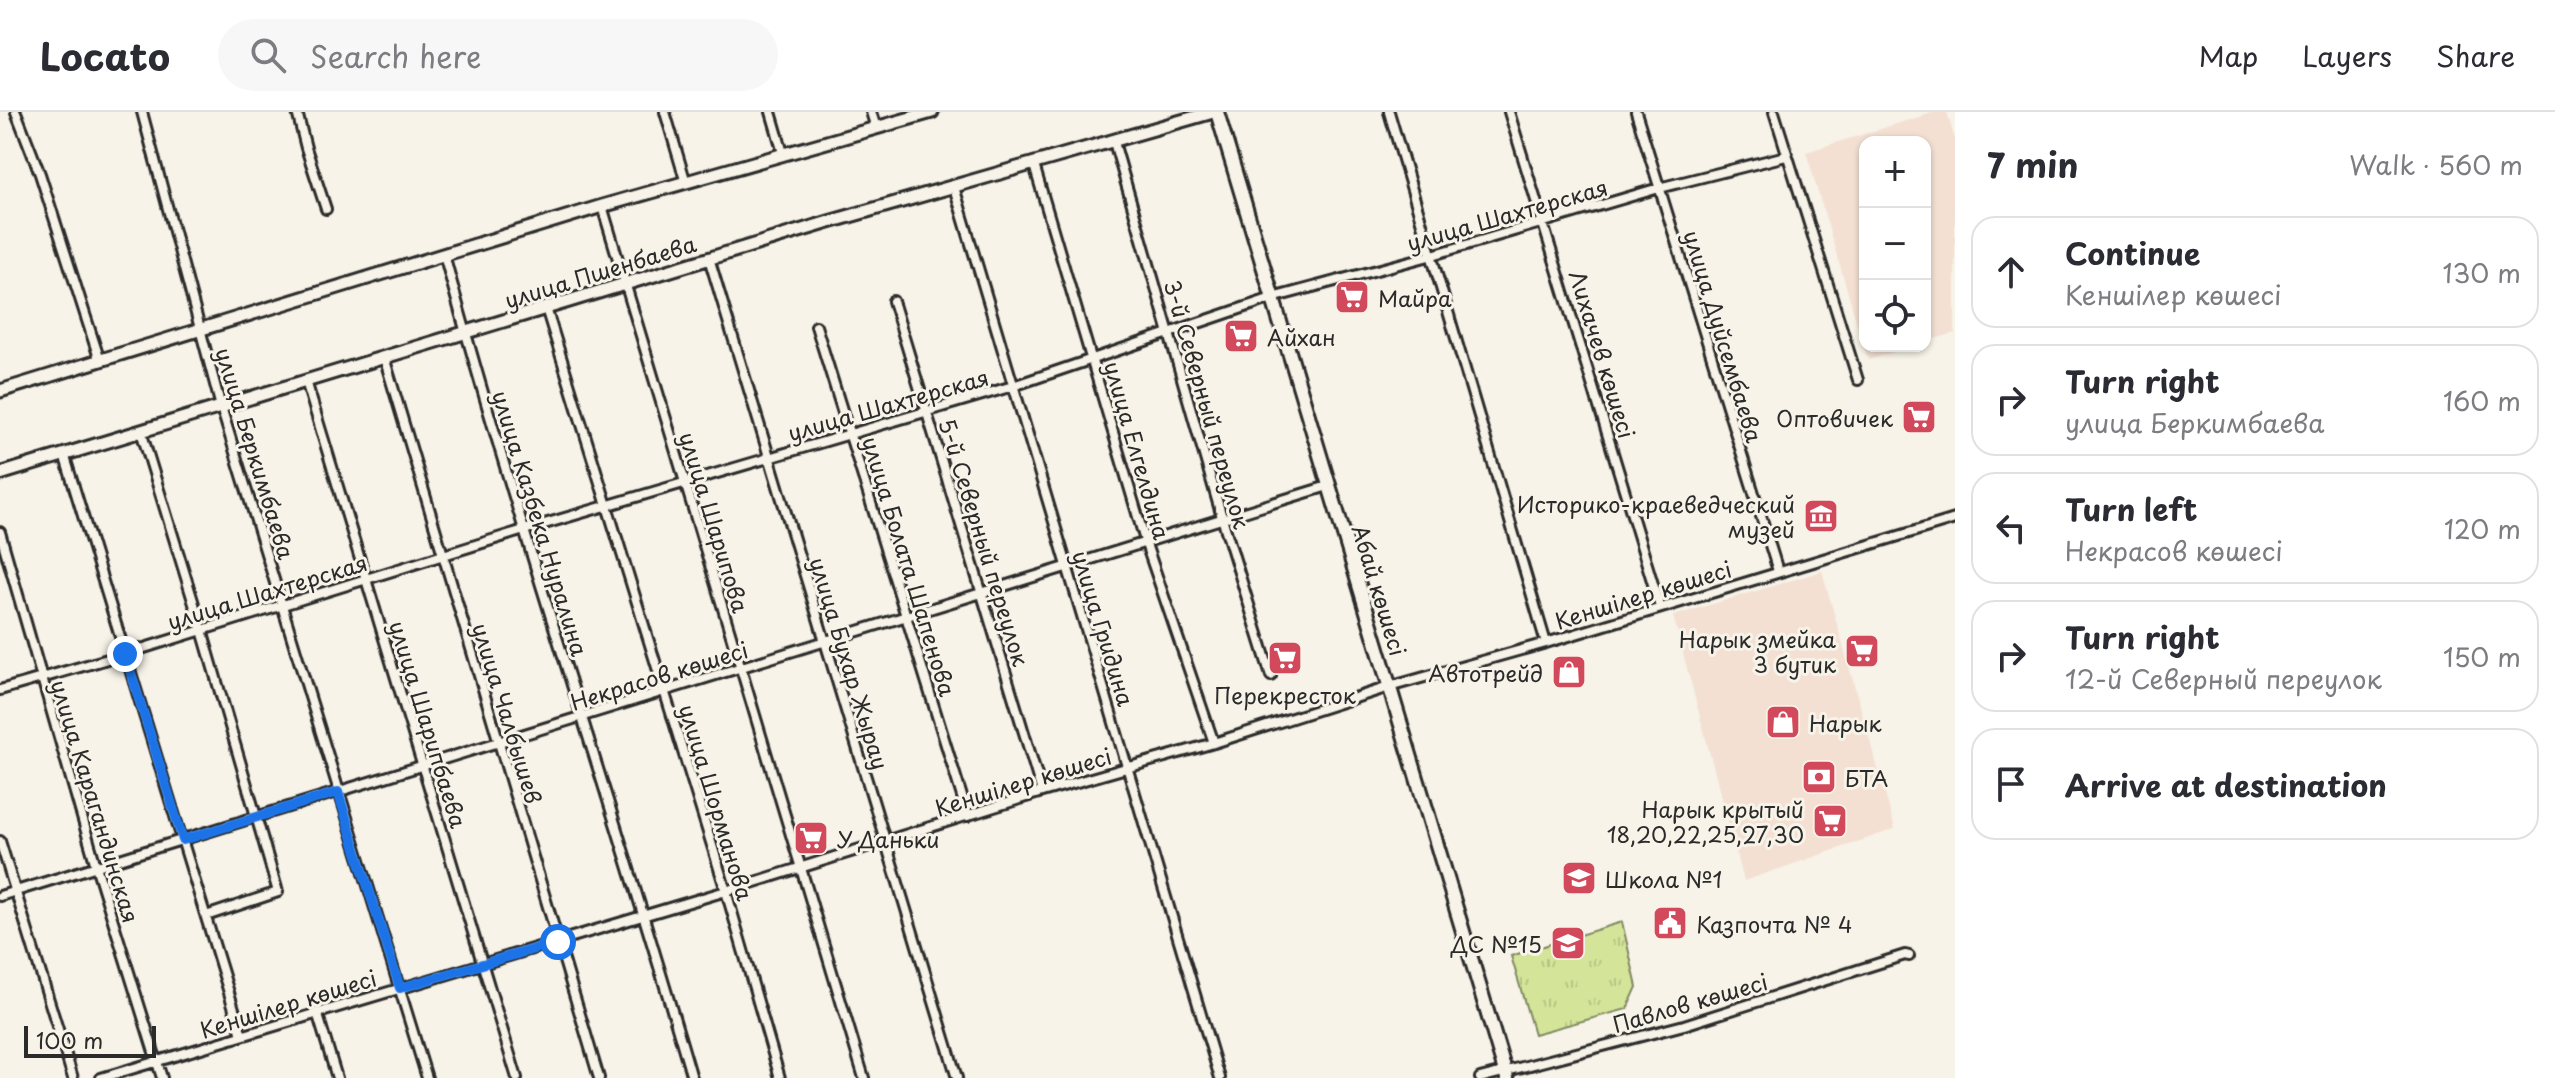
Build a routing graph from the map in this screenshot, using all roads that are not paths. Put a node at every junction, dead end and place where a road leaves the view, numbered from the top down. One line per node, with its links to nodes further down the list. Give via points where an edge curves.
1 (16, 112): 37 (street)
2 (142, 112): 32 (street, улица Беркимбаева)
3 (297, 112): 22 (street)
4 (665, 112): 18 (street)
5 (771, 112): 15 (street)
6 (871, 112): 13 (street)
7 (932, 112): 13 (street)
8 (1215, 112): 14 (street, улица Пшенбаева); 28 (main road, Абай көшесі)
9 (1389, 112): 25 (street)
10 (1509, 112): 23 (street, Лихачев көшесі)
11 (1636, 112): 20 (street, улица Дуйсембаева)
12 (1774, 112): 16 (street)
13 (876, 128): 15 (street)
14 (1114, 142): 17 (street, улица Пшенбаева); 34 (street, 3-й Северный переулок)
15 (783, 153): 18 (street)
16 (1786, 156): 20 (street, улица Шахтерская); 38 (street)
17 (1034, 165): 19 (street, улица Пшенбаева); 36 (street, улица Елгелдина)
18 (686, 183): 21 (street)
19 (954, 187): 26 (street, улица Пшенбаева); 40 (street, улица Гридина)
20 (1659, 188): 23 (street, улица Шахтерская); 59 (street, улица Дуйсембаева)
21 (602, 206): 24 (street); 27 (street, улица Шарипова)
22 (326, 209)
23 (1544, 222): 25 (street, улица Шахтерская); 63 (street, Лихачев көшесі)
24 (444, 254): 32 (street); 33 (street, улица Казбека Нуралина)
25 (1429, 256): 28 (street, улица Шахтерская); 67 (street)
26 (709, 258): 27 (street, улица Пшенбаева); 47 (street, улица Бухар Жырау)
27 (625, 284): 30 (street, улица Пшенбаева); 49 (street, улица Шарипова)
28 (1272, 298): 34 (street, улица Шахтерская); 50 (main road, Абай көшесі)
29 (893, 301): 43 (street, 5-й Северный переулок)
30 (546, 308): 33 (street, улица Пшенбаева); 51 (street, улица Шорманова)
31 (816, 326): 45 (street, улица Болата Шапенова)
32 (200, 330): 37 (street); 42 (street, улица Беркимбаева)
33 (465, 332): 35 (street, улица Пшенбаева); 54 (street, улица Казбека Нуралина)
34 (1168, 335): 36 (street, улица Шахтерская); 53 (street, 3-й Северный переулок)
35 (384, 357): 39 (street, улица Пшенбаева); 57 (street, улица Чалбышев)
36 (1093, 359): 40 (street, улица Шахтерская); 56 (street, улица Елгелдина)
37 (100, 361): 41 (street)
38 (1858, 380)
39 (306, 381): 42 (street, улица Пшенбаева); 60 (street, улица Шарипбаева)
40 (1013, 386): 43 (street, улица Шахтерская); 58 (street, улица Гридина)
41 (0, 390)
42 (221, 407): 44 (street, улица Пшенбаева); 62 (street, улица Беркимбаева)
43 (927, 410): 45 (street, улица Шахтерская); 61 (street, 5-й Северный переулок)
44 (141, 431): 46 (street, улица Пшенбаева); 65 (street)
45 (851, 434): 47 (street, улица Шахтерская); 64 (street, улица Болата Шапенова)
46 (64, 454): 48 (street, улица Пшенбаева); 68 (street)
47 (768, 458): 49 (street, улица Шахтерская); 66 (street, улица Бухар Жырау)
48 (0, 474)
49 (685, 483): 51 (street, улица Шахтерская); 69 (street, улица Шарипова)
50 (1328, 486): 53 (street, Некрасов көшесі); 72 (main road, Абай көшесі)
51 (608, 506): 54 (street, улица Шахтерская); 74 (street, улица Шорманова)
52 (1955, 519): 59 (street, Кеншілер көшесі)
53 (1223, 521): 56 (street, Некрасов көшесі); 70 (street, 3-й Северный переулок)
54 (524, 530): 57 (street, улица Шахтерская); 75 (street, улица Казбека Нуралина)
55 (0, 532): 71 (street, улица Карагандинская)
56 (1146, 544): 58 (street, Некрасов көшесі); 77 (street, улица Елгелдина)
57 (442, 556): 60 (street, улица Шахтерская); 76 (street, улица Чалбышев)
58 (1067, 569): 61 (street, Некрасов көшесі); 79 (street, улица Гридина)
59 (1778, 571): 63 (street, Кеншілер көшесі)
60 (367, 579): 62 (street, улица Шахтерская); 78 (street, улица Шарипбаева)
61 (982, 595): 64 (street, Некрасов көшесі); 81 (street, 5-й Северный переулок)
62 (283, 604): 65 (street, улица Шахтерская); 80 (street, улица Беркимбаева)
63 (1660, 607): 67 (street, Кеншілер көшесі)
64 (907, 618): 66 (street, Некрасов көшесі); 82 (street, улица Болата Шапенова)
65 (202, 630): 68 (street, улица Шахтерская); 83 (street)
66 (825, 643): 69 (street, Некрасов көшесі); 86 (street, улица Бухар Жырау)
67 (1546, 643): 72 (street, Кеншілер көшесі)
68 (125, 654): 71 (street, улица Шахтерская); 84 (street)
69 (740, 669): 74 (street, Некрасов көшесі); 88 (street, улица Шарипова)
70 (1271, 676)
71 (41, 678): 73 (street, улица Шахтерская); 87 (street, улица Карагандинская)
72 (1389, 687): 77 (street, Кеншілер көшесі); 101 (main road, Абай көшесі)
73 (0, 690)
74 (664, 692): 75 (street, Некрасов көшесі); 90 (street, улица Шорманова)
75 (581, 718): 76 (street, Некрасов көшесі); 93 (street, улица Казбека Нуралина)
76 (499, 743): 78 (street, Некрасов көшесі); 94 (street, улица Чалбышев)
77 (1214, 743): 79 (street, Кеншілер көшесі)
78 (422, 766): 80 (street, Некрасов көшесі); 96 (street, улица Шарипбаева)
79 (1128, 768): 81 (street, Кеншілер көшесі); 113 (street, улица Гридина)
80 (338, 792): 83 (street, Некрасов көшесі); 97 (street, улица Беркимбаева)
81 (1042, 792): 82 (street, Кеншілер көшесі)
82 (968, 816): 86 (street, Кеншілер көшесі)
83 (257, 817): 84 (street, Некрасов көшесі); 92 (street, via 278,892)
84 (183, 840): 87 (street, Некрасов көшесі); 92 (street)
85 (0, 841): 89 (street)
86 (886, 841): 88 (street, Кеншілер көшесі); 112 (street, улица Бухар Жырау)
87 (96, 866): 89 (street, Некрасов көшесі); 100 (street, улица Карагандинская)
88 (801, 867): 90 (street, Кеншілер көшесі); 111 (street, улица Шарипова)
89 (15, 891): 91 (street, Некрасов көшесі); 102 (street)
90 (726, 891): 93 (street, Кеншілер көшесі); 110 (street, улица Шорманова)
91 (0, 896)
92 (206, 916): 99 (street)
93 (645, 916): 94 (street, Кеншілер көшесі); 109 (street, улица Казбека Нуралина)
94 (558, 942): 96 (street, Кеншілер көшесі); 108 (street, улица Чалбышев)
95 (1909, 956): 101 (street, Павлов көшесі)
96 (483, 964): 97 (street, Кеншілер көшесі); 107 (street, улица Шарипбаева)
97 (400, 988): 98 (street, Кеншілер көшесі); 106 (street, улица Беркимбаева)
98 (317, 1012): 99 (street, Кеншілер көшесі); 105 (street)
99 (242, 1035): 100 (street, Кеншілер көшесі)
100 (157, 1061): 103 (street, Кеншілер көшесі); 104 (street, улица Карагандинская)
101 (1506, 1074): 114 (street, Павлов көшесі)
102 (73, 1078)
103 (101, 1078)
104 (162, 1078)
105 (337, 1078)
106 (427, 1078)
107 (517, 1078)
108 (599, 1078)
109 (692, 1078)
110 (780, 1078)
111 (864, 1078)
112 (957, 1078)
113 (1220, 1078)
114 (1480, 1078)

